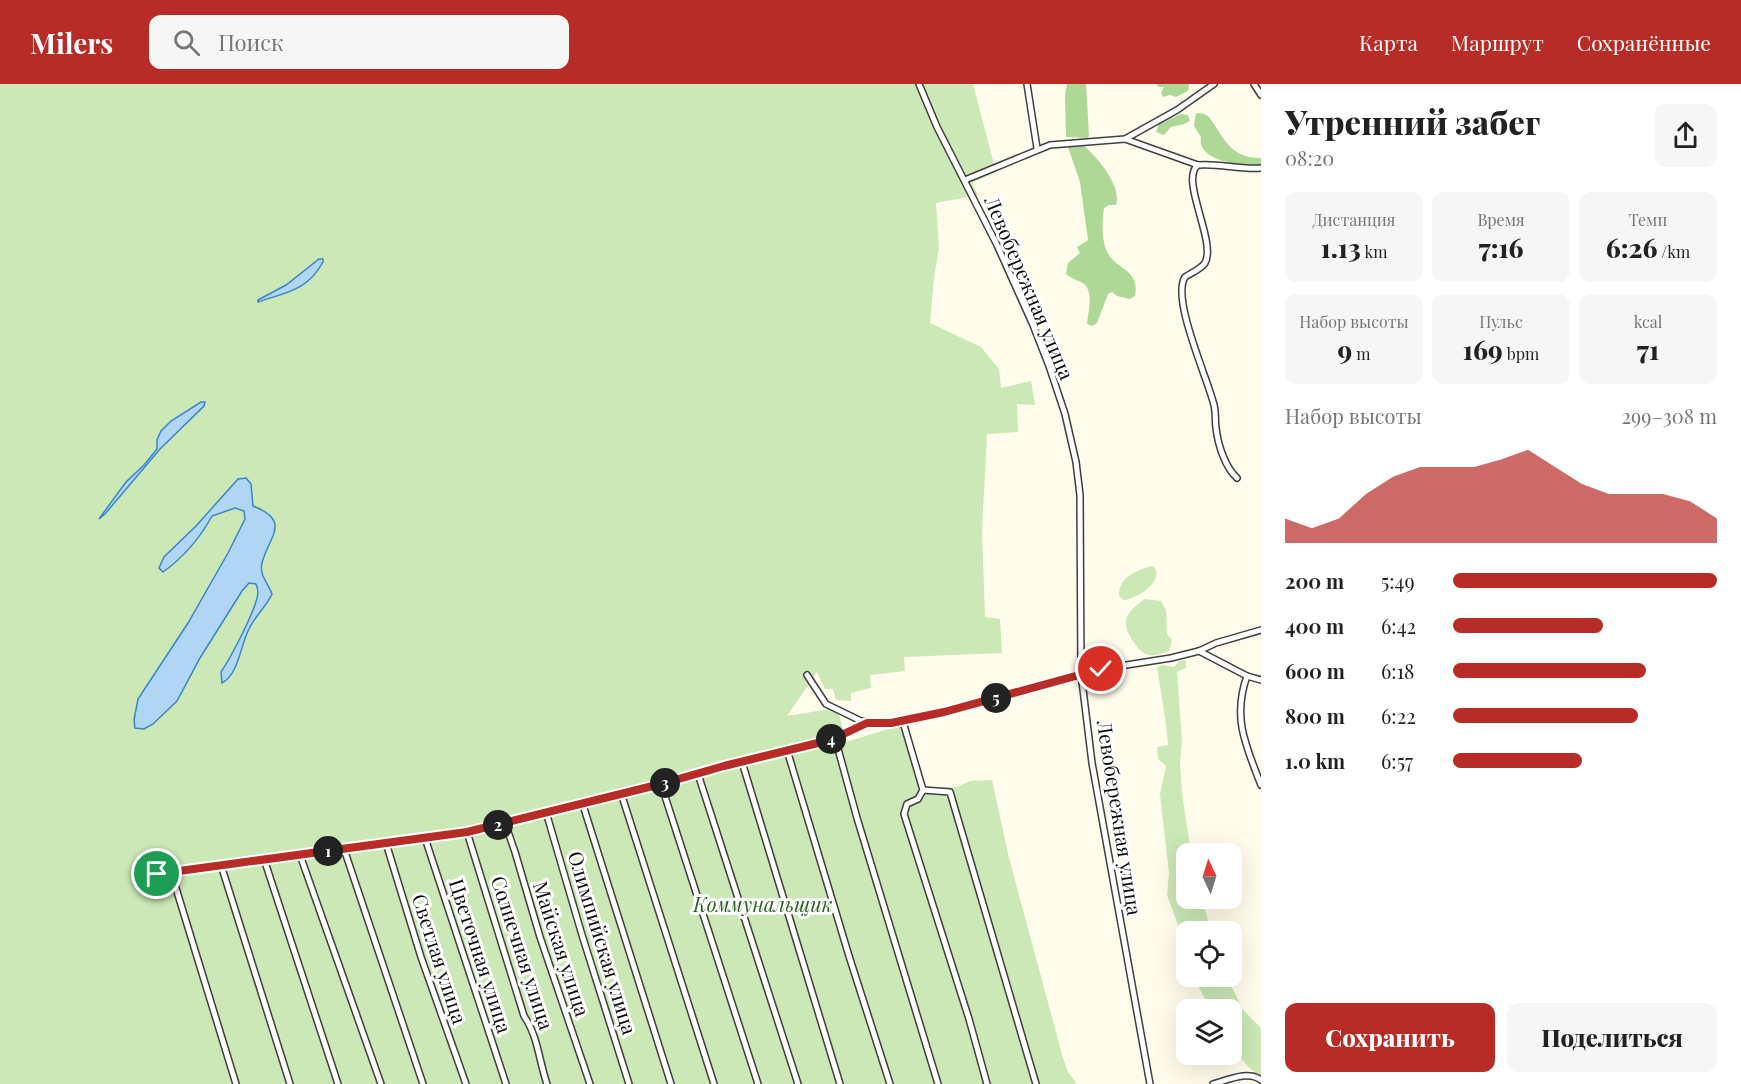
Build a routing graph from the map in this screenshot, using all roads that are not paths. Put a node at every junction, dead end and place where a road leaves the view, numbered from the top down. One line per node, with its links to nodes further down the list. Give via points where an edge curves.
1 (920, 84): 10 (street, Левобережная улица)
2 (1027, 84): 7 (street)
3 (1214, 84): 6 (street, via 1177,110)
4 (1254, 84): 5 (street)
5 (1261, 96)
6 (1125, 138): 7 (street); 8 (street)
7 (1037, 148): 10 (street)
8 (1198, 165): 9 (street); 11 (street, via 1193,172 1206,260 1183,280 1181,291 1214,406 1218,439 1228,468)
9 (1261, 168)
10 (964, 180): 14 (street, Левобережная улица, via 1033,326 1053,375 1072,443 1080,495)
11 (1238, 478)
12 (1261, 630): 13 (street)
13 (1199, 651): 14 (street); 16 (street)
14 (1081, 674): 18 (street); 60 (street, Левобережная улица, via 1092,763)
15 (807, 675): 19 (street, via 826,705)
16 (1247, 676): 17 (street); 25 (street, via 1241,693 1241,726)
17 (1261, 680)
18 (903, 722): 19 (street); 26 (street)
19 (867, 723): 20 (street)
20 (835, 738): 21 (street); 57 (street)
21 (787, 750): 22 (street); 56 (street)
22 (742, 762): 23 (street); 55 (street)
23 (698, 774): 24 (street); 54 (street)
24 (661, 784): 27 (street); 53 (street)
25 (1261, 785)
26 (923, 790): 58 (street, via 918,799 907,804 904,814); 59 (street, via 950,792)
27 (621, 793): 28 (street); 52 (street)
28 (582, 802): 29 (street); 51 (street)
29 (546, 812): 30 (street); 50 (street, Олимпийская улица)
30 (505, 823): 31 (street); 49 (street, Майская улица)
31 (467, 832): 32 (street); 48 (street, Солнечная улица)
32 (425, 838): 33 (street); 47 (street, Цветочная улица)
33 (386, 843): 34 (street); 46 (street, Светлая улица)
34 (344, 849): 35 (street); 45 (street)
35 (300, 855): 36 (street); 44 (street)
36 (264, 860): 37 (street); 43 (street)
37 (221, 865): 38 (street); 42 (street)
38 (171, 872): 39 (street); 41 (street)
39 (157, 874)
40 (1261, 1080): 61 (street, via 1244,1076)
41 (236, 1084)
42 (290, 1084)
43 (338, 1084)
44 (381, 1084)
45 (423, 1084)
46 (466, 1084)
47 (506, 1084)
48 (547, 1084)
49 (590, 1084)
50 (629, 1084)
51 (671, 1084)
52 (714, 1084)
53 (758, 1084)
54 (798, 1084)
55 (840, 1084)
56 (890, 1084)
57 (938, 1084)
58 (987, 1084)
59 (1036, 1084)
60 (1150, 1084)
61 (1213, 1084)

